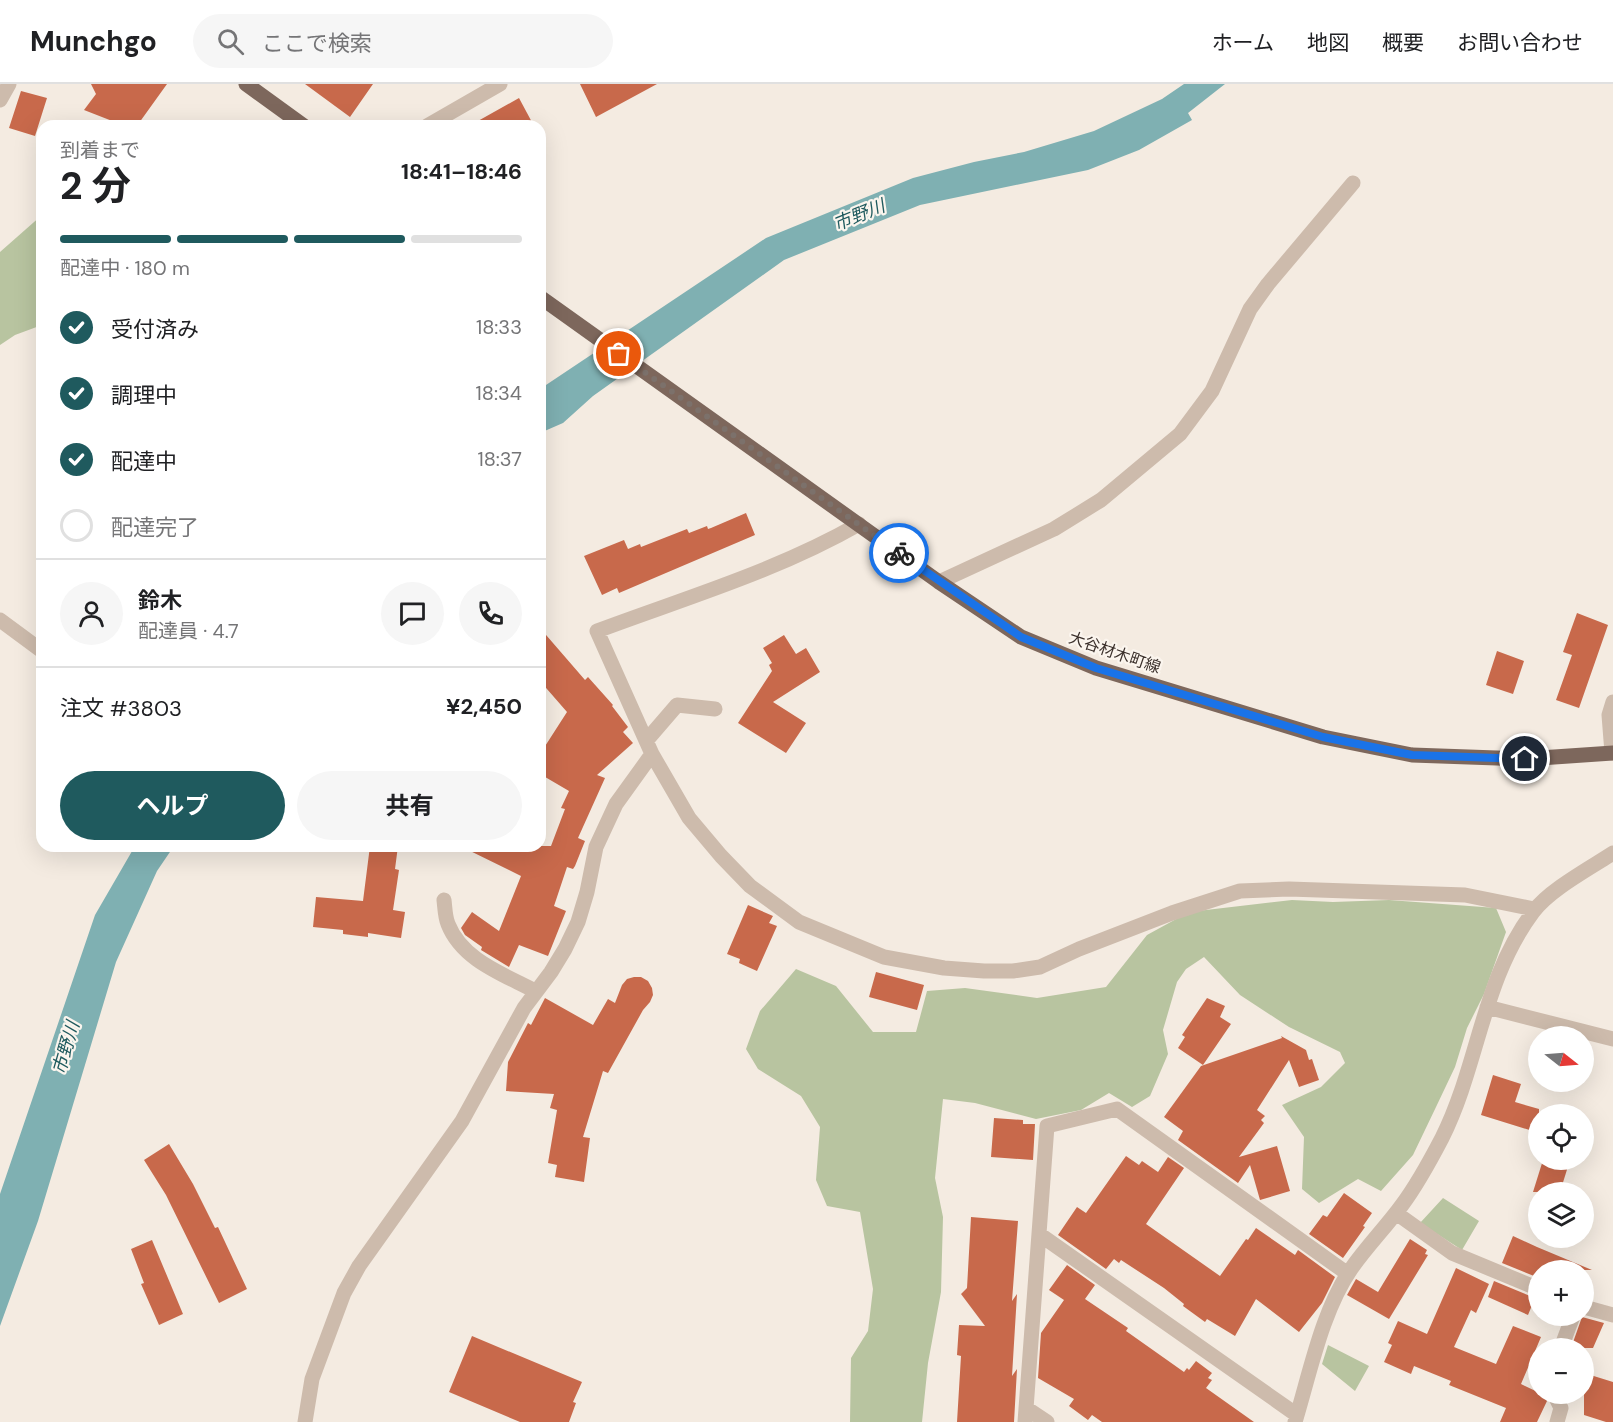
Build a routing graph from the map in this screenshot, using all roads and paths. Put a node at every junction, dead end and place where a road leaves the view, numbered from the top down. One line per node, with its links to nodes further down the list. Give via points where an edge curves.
1 (9, 84): 4 (street)
2 (246, 84): 5 (main road)
3 (500, 84): 6 (street)
4 (0, 100)
5 (296, 120)
6 (437, 120)
7 (1353, 183): 10 (street, via 1250,309 1212,391 1180,434 1101,500 1054,529)
8 (546, 302): 9 (main road, 大谷材木町線)
9 (859, 524): 10 (main road, 大谷材木町線); 15 (street, via 784,561 597,632)
10 (939, 582): 16 (main road, 大谷材木町線, via 1021,637 1085,663 1323,737 1412,755 1525,759)
11 (0, 620): 12 (street)
12 (36, 647)
13 (1613, 702): 16 (street, via 1609,714)
14 (715, 709): 15 (street, via 677,705)
15 (649, 747): 19 (street, via 689,818 750,886 799,922 884,957 944,968 1013,971 1040,967 1172,913 1240,891 1465,895); 20 (street, via 596,847 578,922 551,972)
16 (1612, 753)
17 (1613, 853): 19 (street)
18 (444, 900): 20 (street, via 447,923 460,945 477,960)
19 (1534, 909): 21 (street, via 1499,969)
20 (535, 991): 32 (street, via 462,1121 344,1293 312,1379)
21 (1487, 1006): 22 (street); 23 (street, via 1459,1098 1442,1137)
22 (1613, 1038)
23 (1396, 1213): 25 (street); 26 (street, via 1452,1253)
24 (1039, 1234): 25 (street, via 1047,1126 1117,1109); 30 (street); 31 (street)
25 (1348, 1274): 31 (street, via 1323,1329)
26 (1528, 1284)
27 (1594, 1309): 28 (street)
28 (1613, 1315)
29 (1559, 1404): 34 (street)
30 (1026, 1415): 33 (street)
31 (1296, 1419)
32 (305, 1422)
33 (1047, 1422)
34 (1557, 1422)

